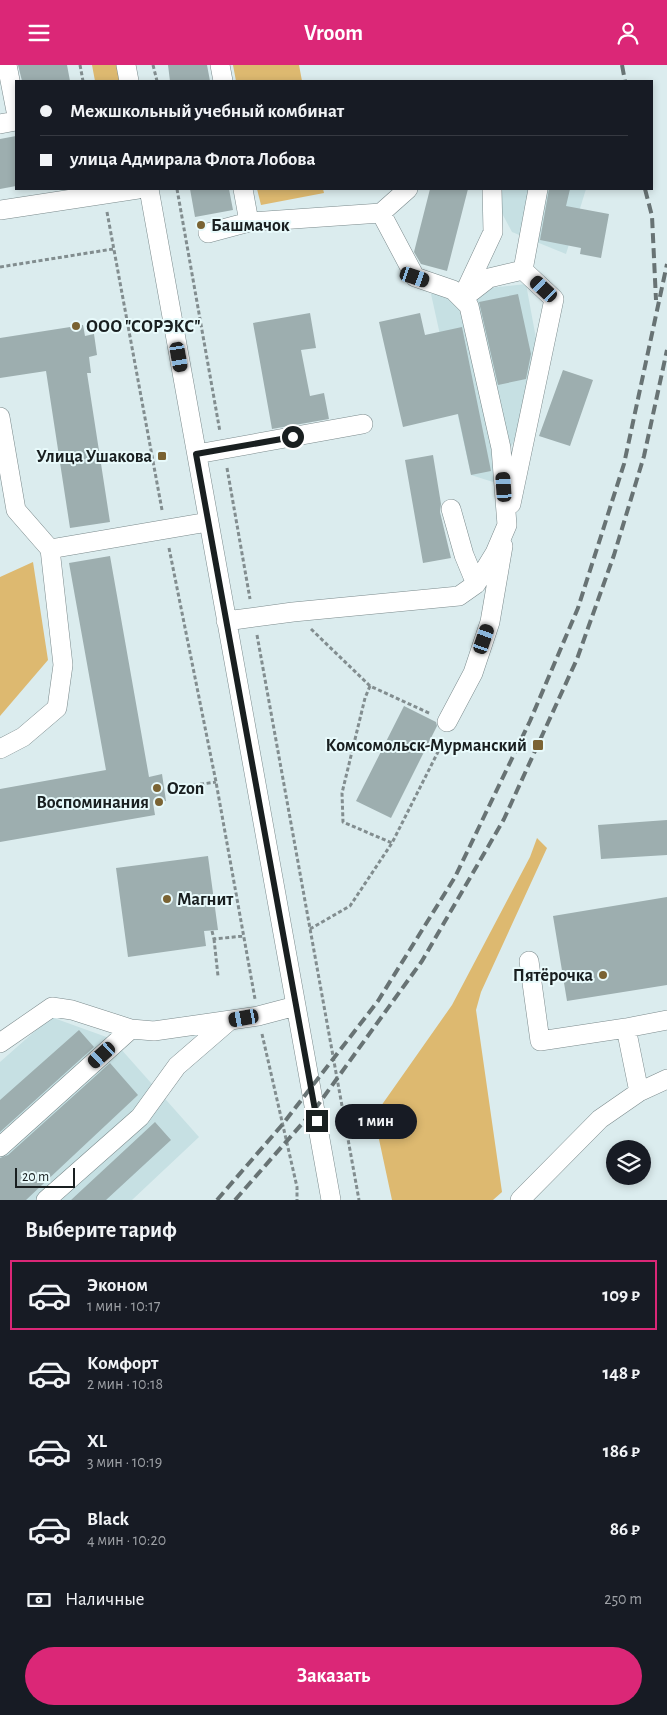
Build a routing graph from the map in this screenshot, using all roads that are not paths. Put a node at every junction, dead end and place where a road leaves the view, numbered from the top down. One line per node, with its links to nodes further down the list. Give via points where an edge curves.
1 (7, 65): 6 (street)
2 (126, 65): 4 (street)
3 (220, 65): 5 (street)
4 (129, 80)
5 (223, 80)
6 (15, 106)
7 (15, 121): 8 (street)
8 (0, 124)
9 (131, 190): 15 (street)
10 (149, 190): 23 (street)
11 (242, 190): 17 (street)
12 (407, 190): 16 (street)
13 (492, 190): 20 (street, via 493,232)
14 (538, 190): 19 (street)
15 (0, 210)
16 (381, 213): 17 (street); 20 (street, via 415,277 453,290)
17 (249, 222): 18 (street)
18 (208, 233)
19 (523, 270): 20 (street, via 489,278); 26 (street, via 554,299)
20 (462, 299): 26 (street, via 469,306 501,448)
21 (0, 417): 27 (street, via 16,510)
22 (363, 424): 23 (street)
23 (196, 454): 25 (street)
24 (451, 509): 28 (street)
25 (208, 522): 27 (street); 29 (street)
26 (507, 525): 28 (street, via 496,553); 30 (street, via 490,622 473,673)
27 (50, 549): 31 (street, via 63,665 57,708 23,737)
28 (476, 584): 29 (street, via 459,596 293,611)
29 (226, 621): 33 (street)
30 (447, 722)
31 (0, 749)
32 (528, 961): 36 (street, via 540,1041)
33 (296, 1006): 35 (street); 43 (street)
34 (667, 1020): 36 (street)
35 (229, 1021): 37 (street, via 154,1031); 42 (street, via 178,1066 140,1117)
36 (626, 1028): 40 (street)
37 (131, 1029): 38 (street, via 52,1007); 41 (street)
38 (0, 1043)
39 (667, 1079): 40 (street)
40 (639, 1092): 44 (street, via 600,1119)
41 (0, 1147)
42 (46, 1200)
43 (331, 1200)
44 (520, 1200)

